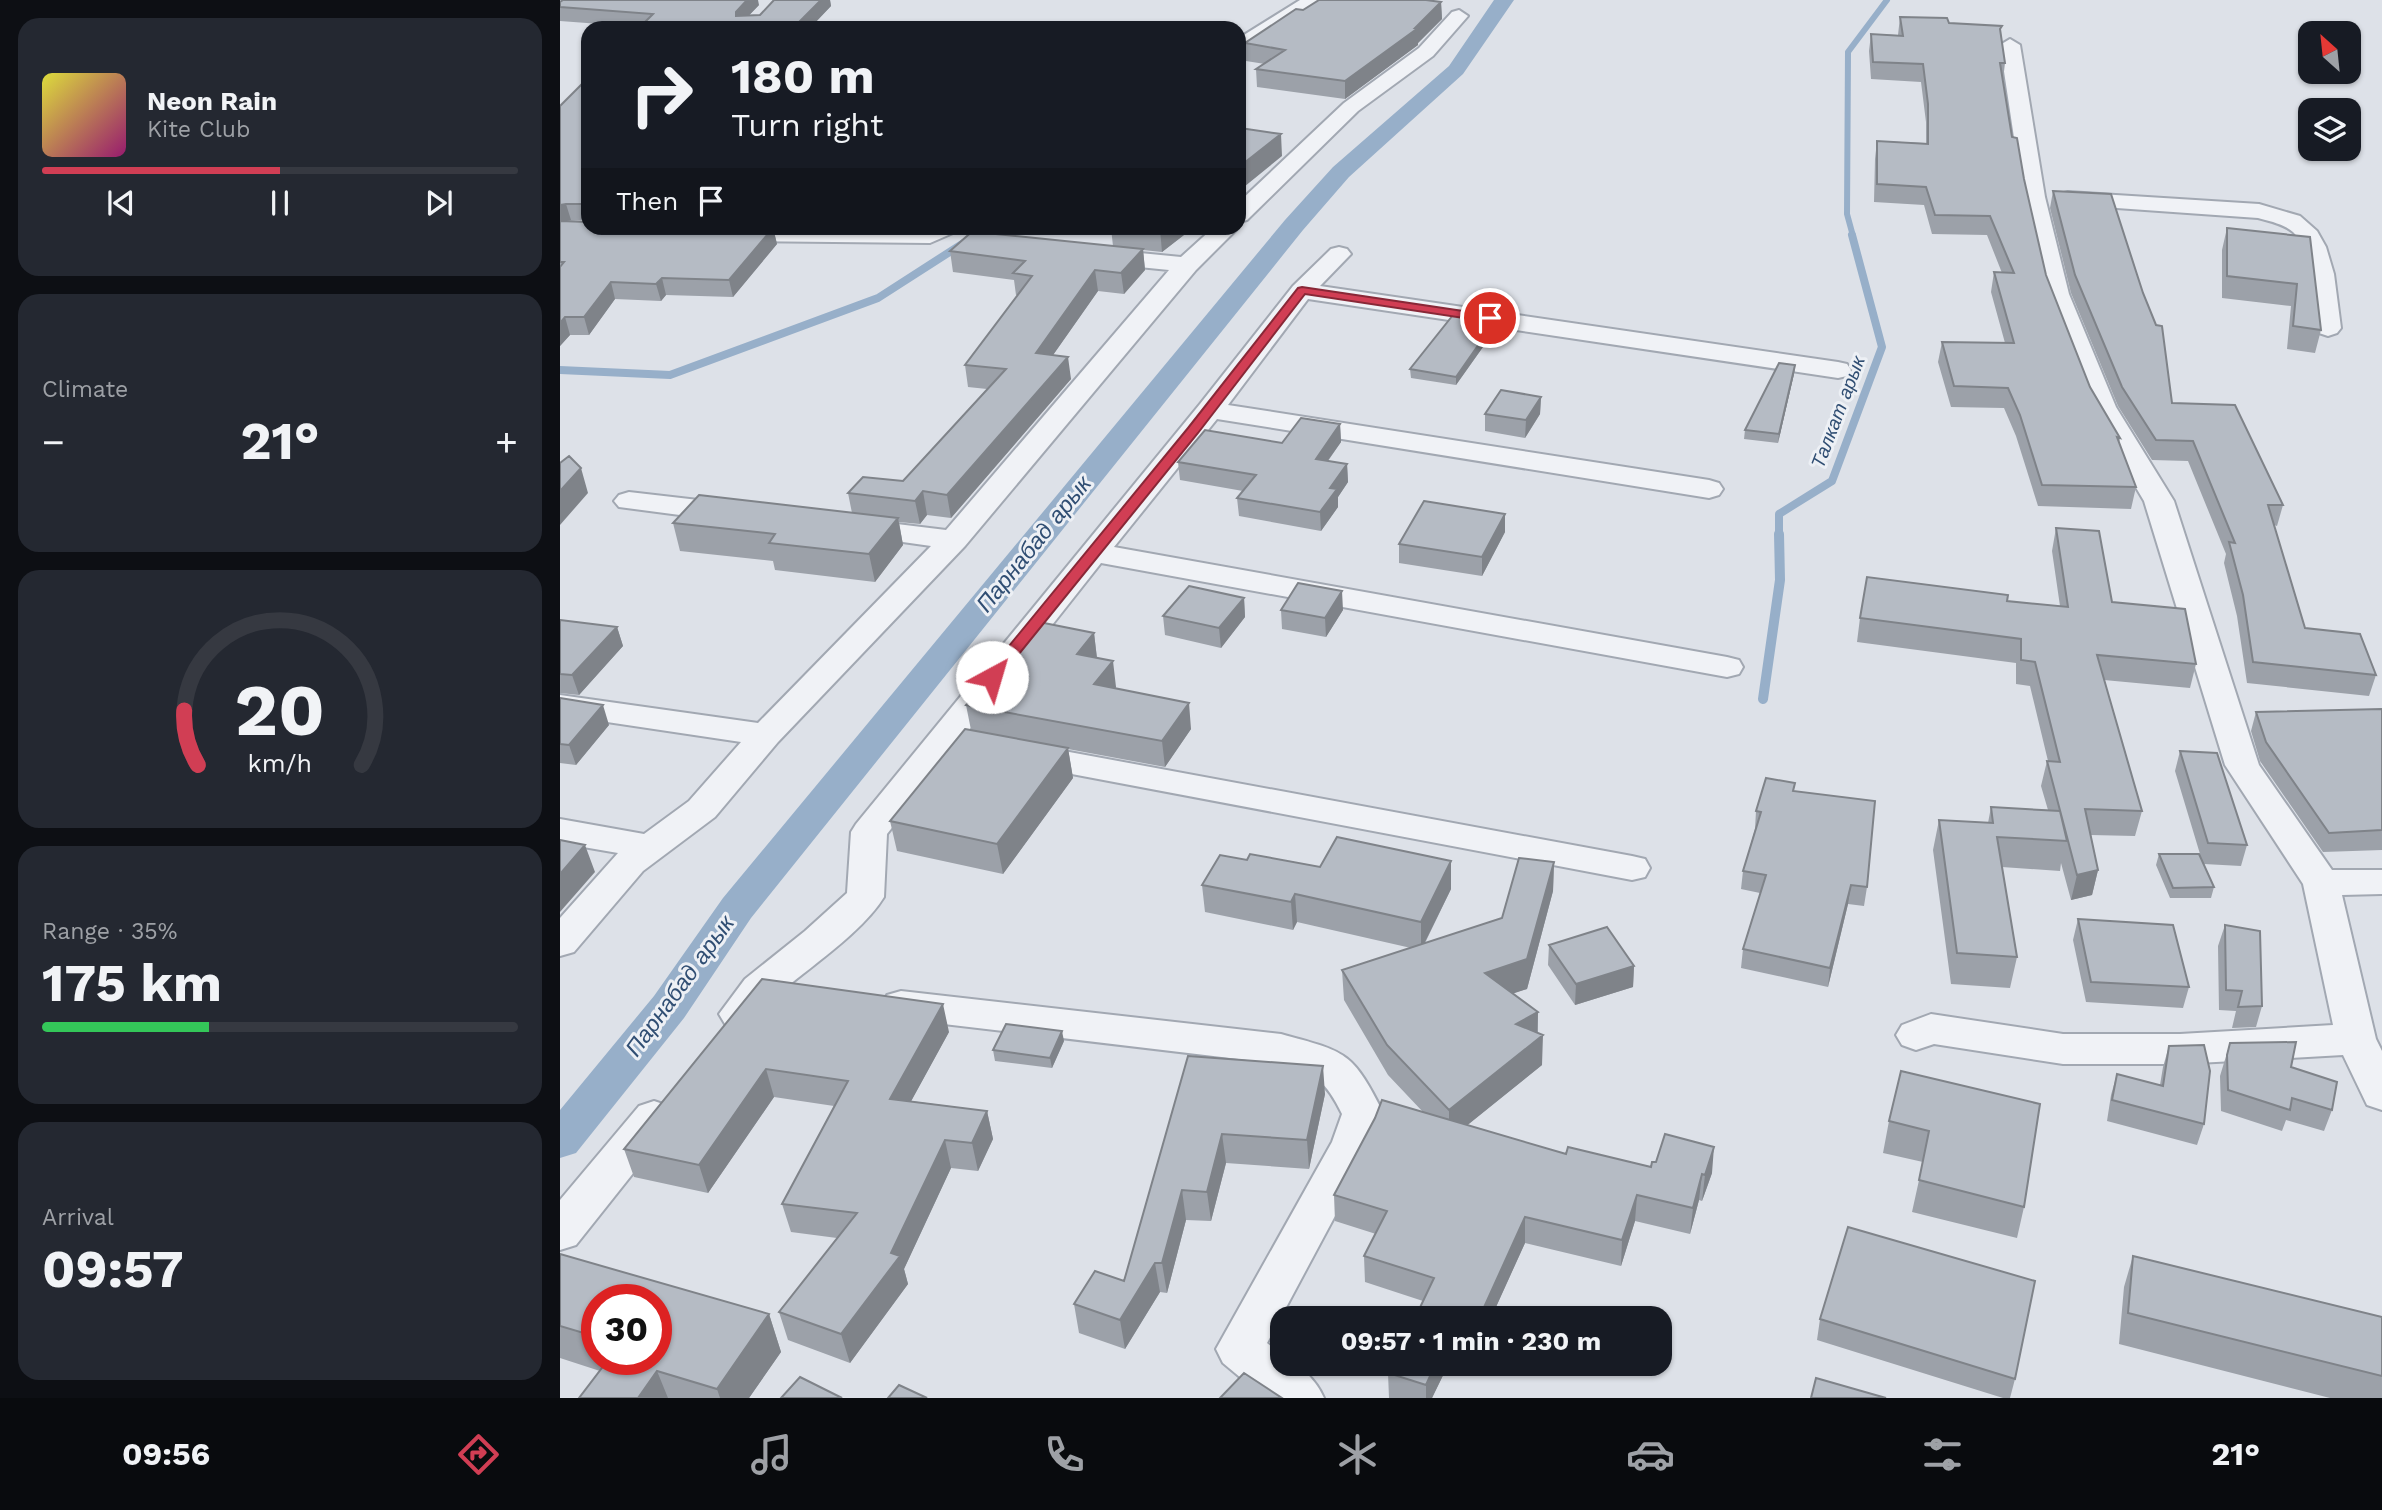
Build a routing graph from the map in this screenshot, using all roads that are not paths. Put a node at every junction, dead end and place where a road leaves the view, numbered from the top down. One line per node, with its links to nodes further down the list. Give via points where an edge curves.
1 (1313, 0): 3 (street)
2 (1459, 16): 6 (street, via 1426,52 1351,107)
3 (1246, 42)
4 (2010, 45): 5 (street)
5 (2034, 197): 14 (street, via 2259,211 2283,218 2301,227 2316,249); 31 (street, via 2057,294 2102,407 2159,501 2242,765)
6 (1246, 208)
7 (856, 235): 8 (street)
8 (932, 235)
9 (1219, 235): 12 (street)
10 (1081, 254): 12 (street)
11 (1339, 254): 13 (street)
12 (1187, 265): 21 (street)
13 (1302, 290): 15 (street); 16 (street)
14 (2328, 328)
15 (1838, 370)
16 (1209, 410): 17 (street); 22 (street)
17 (1709, 489)
18 (629, 500): 19 (street)
19 (765, 517)
20 (832, 525): 21 (street)
21 (954, 540): 25 (street)
22 (1095, 552): 23 (street); 26 (street)
23 (1727, 667)
24 (560, 705): 25 (street)
25 (766, 735): 28 (street, via 702,809)
26 (941, 740): 29 (street); 33 (street, via 869,832 865,897)
27 (560, 831): 28 (street)
28 (651, 847): 32 (street, via 630,862)
29 (1632, 868)
30 (2382, 882): 31 (street)
31 (2321, 883): 37 (street)
32 (560, 943)
33 (760, 989): 34 (street); 38 (street)
34 (814, 995)
35 (869, 1001): 42 (street, via 1281,1049 1329,1062 1344,1075 1363,1114 1353,1143 1240,1349)
36 (1916, 1035): 37 (street, via 1931,1029 2063,1049 2180,1049)
37 (2356, 1039): 40 (street)
38 (715, 1042)
39 (680, 1085): 41 (street)
40 (2382, 1094)
41 (560, 1232)
42 (1300, 1398)

